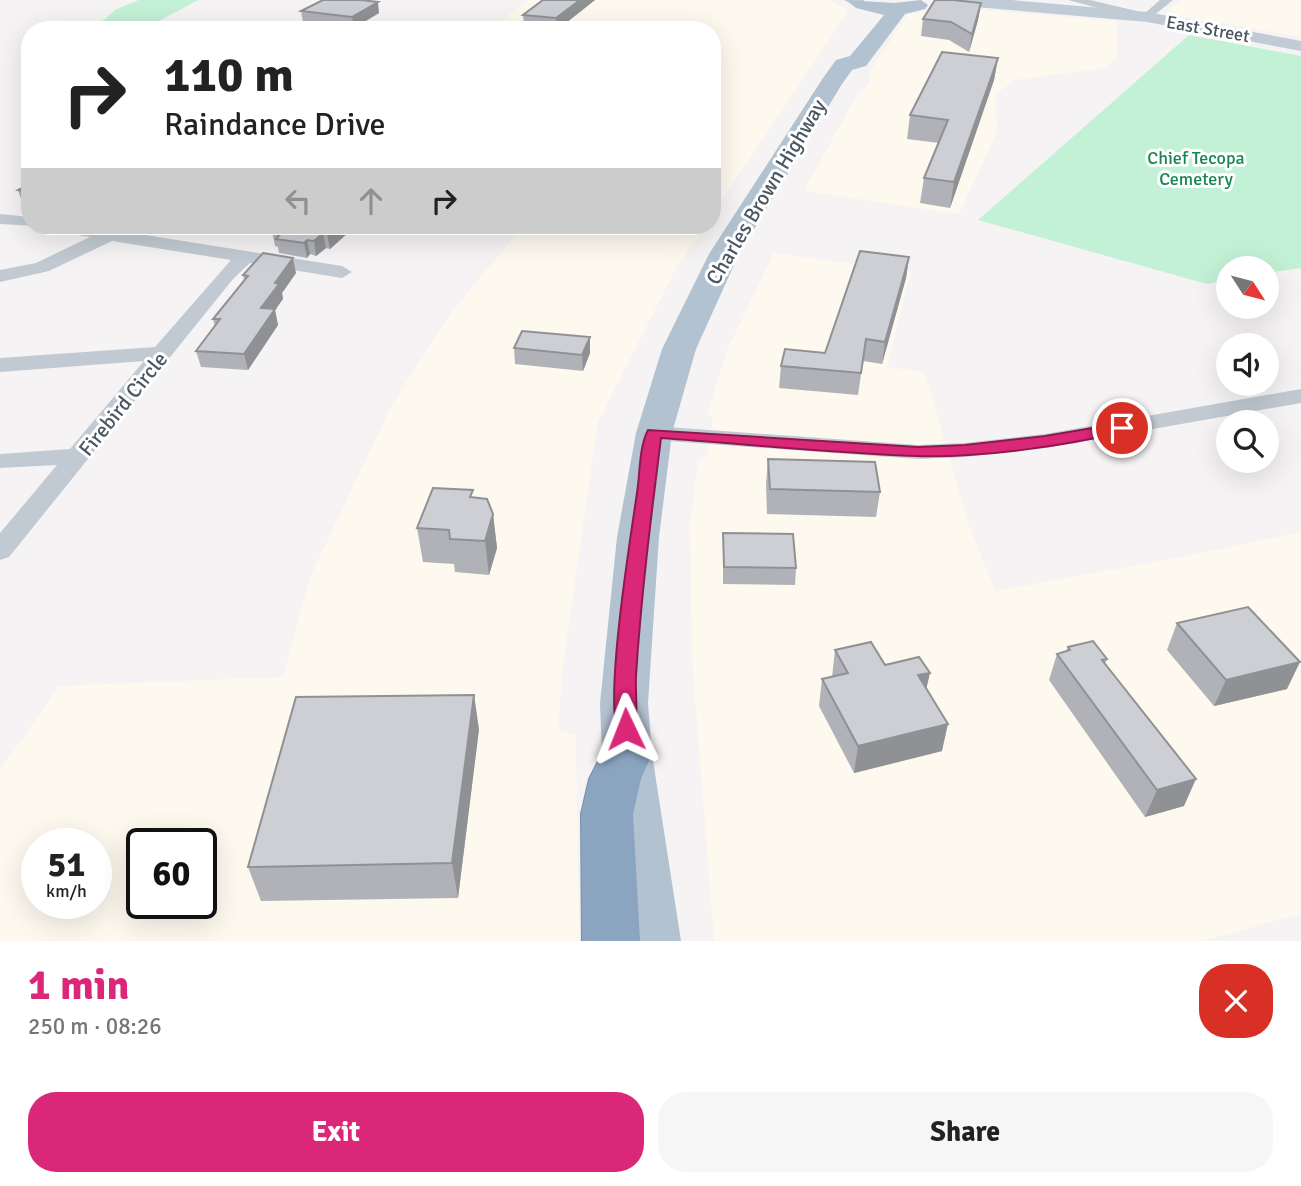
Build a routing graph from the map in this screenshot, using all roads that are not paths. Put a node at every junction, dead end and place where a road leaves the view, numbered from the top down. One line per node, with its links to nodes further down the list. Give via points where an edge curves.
1 (954, 0): 5 (street)
2 (1074, 0): 7 (street, East Street)
3 (1167, 0): 7 (street)
4 (912, 5): 5 (street); 6 (main road); 9 (main road, Charles Brown Highway, via 858,61)
5 (1015, 7): 7 (street)
6 (858, 9): 9 (main road, Charles Brown Highway, via 838,59)
7 (1147, 17): 8 (street, East Street)
8 (1301, 46)
9 (844, 65): 19 (main road, Charles Brown Highway, via 724,254 679,349)
10 (0, 219): 11 (street)
11 (21, 221)
12 (108, 235): 13 (street); 15 (street, via 28,272)
13 (245, 257): 14 (street); 16 (street, Firebird Circle)
14 (342, 272)
15 (0, 276)
16 (164, 353): 17 (street); 20 (street, Firebird Circle)
17 (0, 365)
18 (1301, 396): 19 (street, via 1045,441 965,450 918,452)
19 (654, 433): 23 (main road, Charles Brown Highway, via 632,596 624,703)
20 (80, 456): 21 (street); 22 (street, Firebird Circle)
21 (0, 461)
22 (0, 551)
23 (628, 754): 24 (highway, via 612,788 607,814); 25 (main road, Charles Brown Highway)
24 (611, 941)
25 (652, 941)

